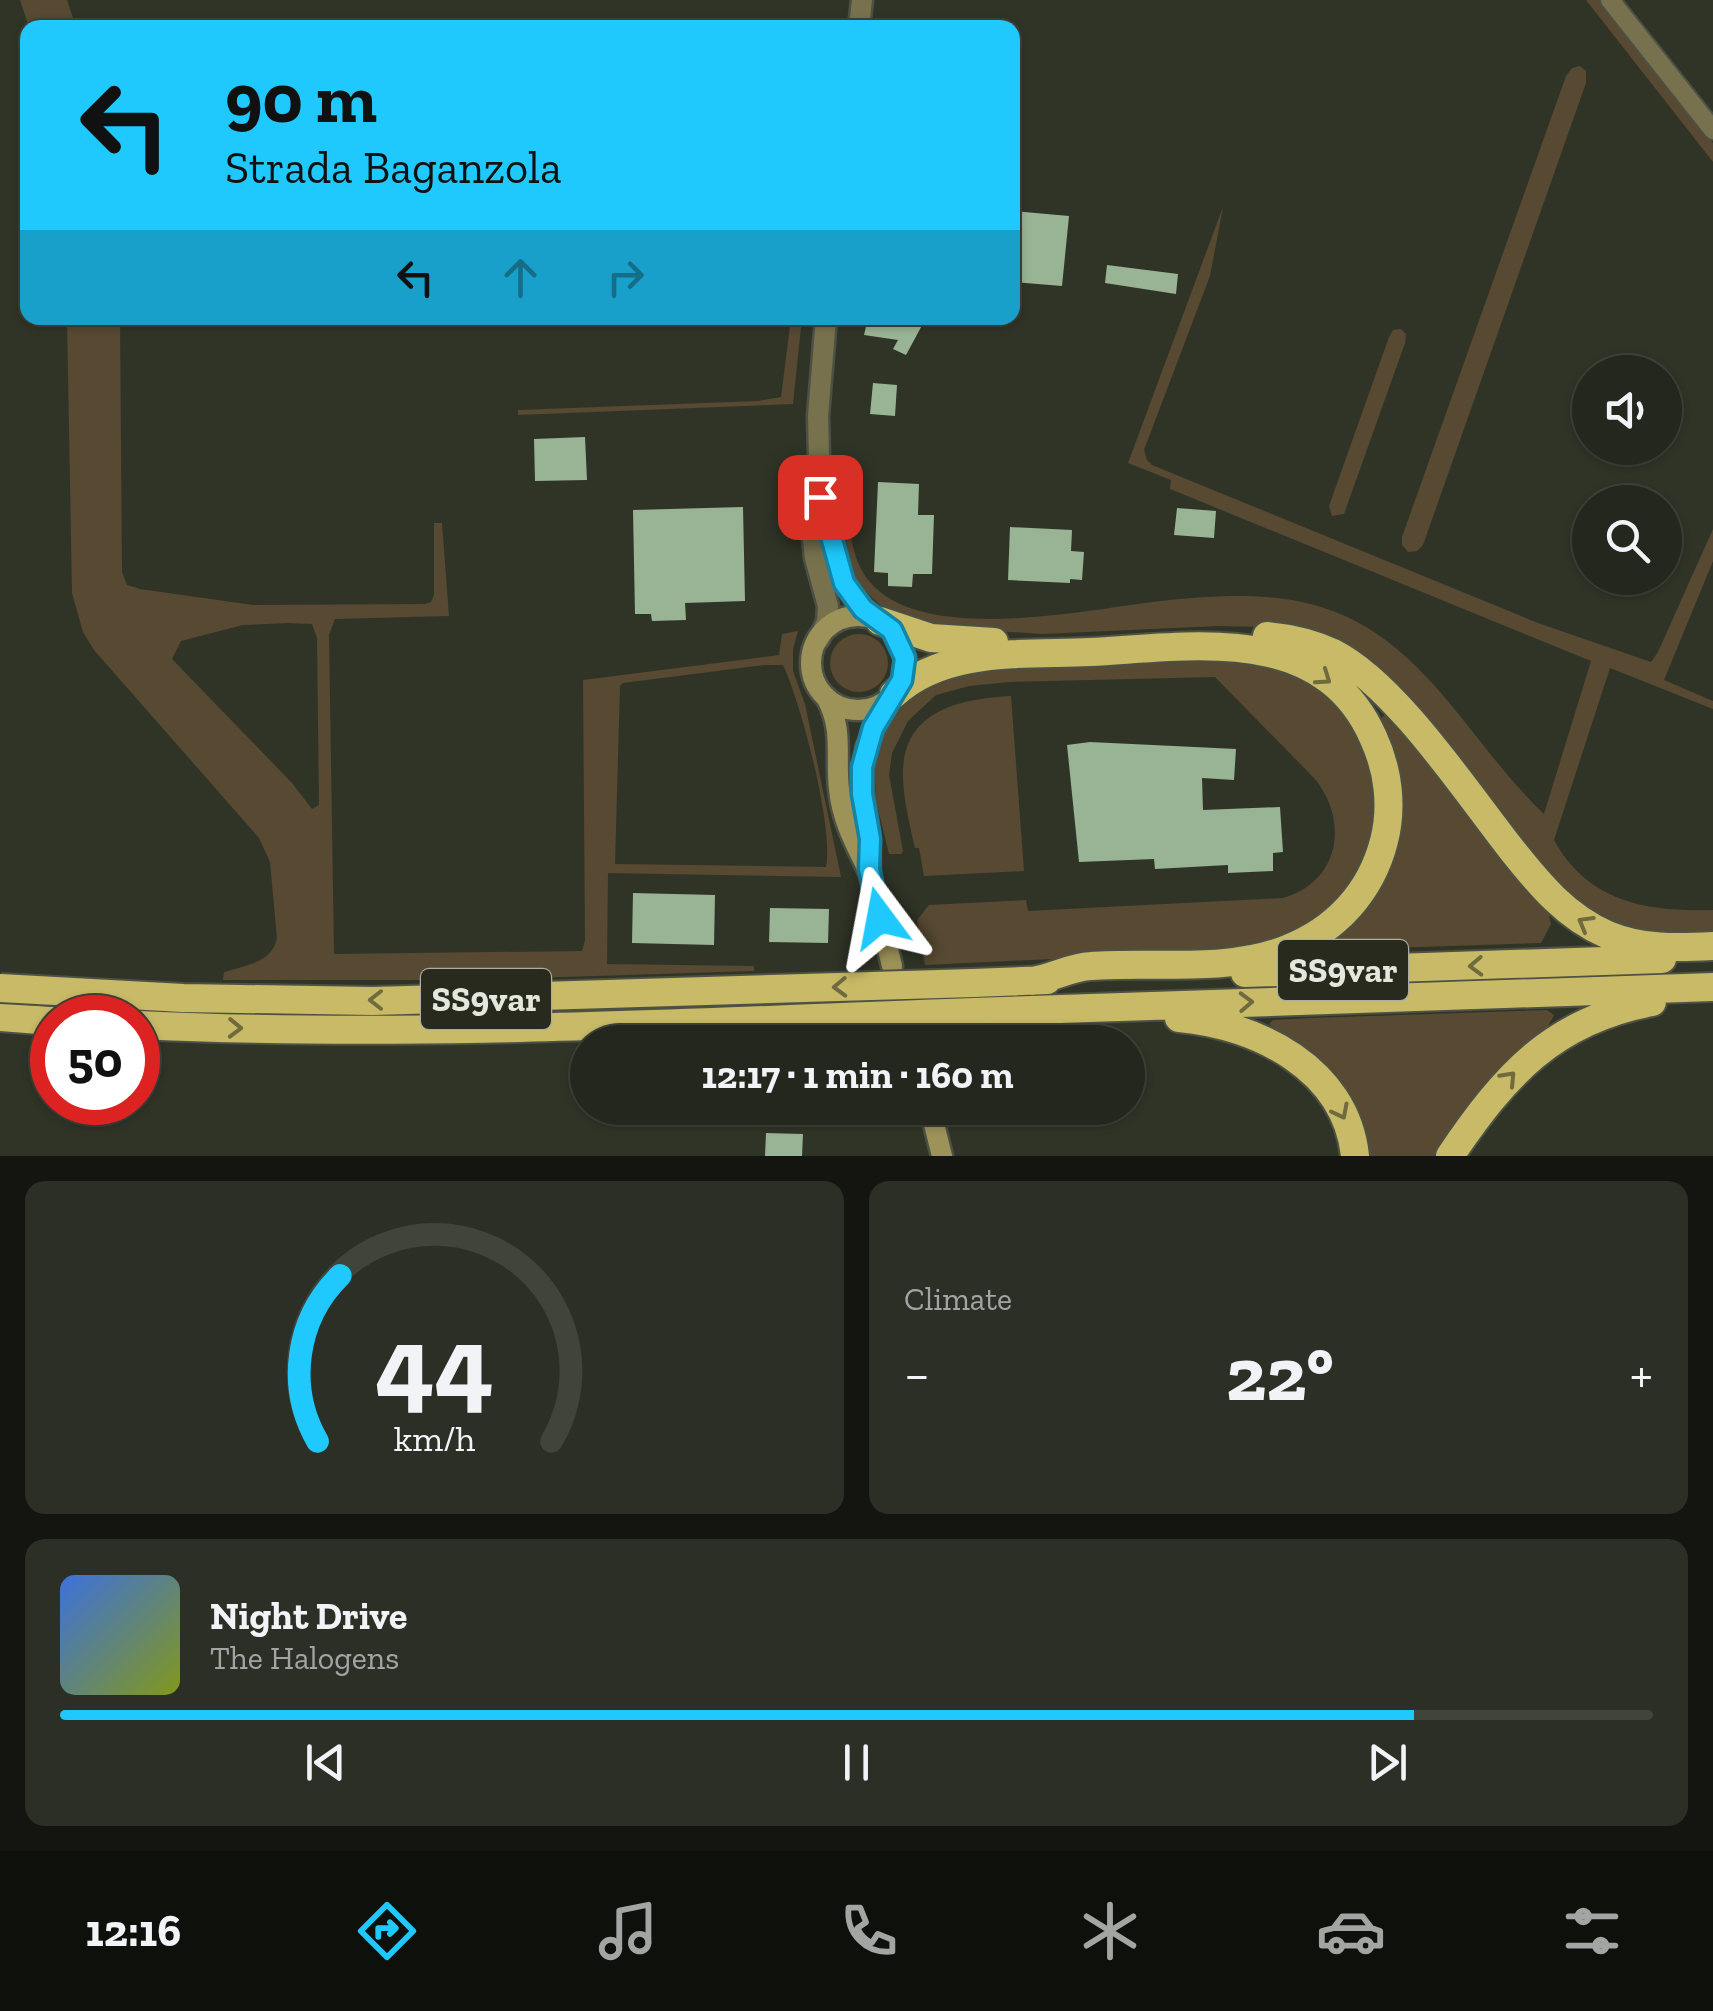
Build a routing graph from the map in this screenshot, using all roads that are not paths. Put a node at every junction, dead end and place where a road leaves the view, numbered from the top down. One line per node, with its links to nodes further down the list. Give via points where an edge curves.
1 (1610, 0): 2 (street)
2 (1713, 130)
3 (825, 325): 4 (street)
4 (820, 492): 5 (street, via 844,583); 6 (street, via 813,540 828,612)
5 (880, 621): 6 (main road, via 842,619); 7 (main road, via 897,636 905,658); 10 (highway, one-way to 5, via 1632,943 1573,916 1540,885 1392,702 1330,652 1241,633 958,642)
6 (818, 639): 8 (main road, via 812,668)
7 (894, 694): 8 (main road, via 860,710); 9 (main road, via 873,728 862,767); 13 (highway, one-way to 13, via 921,673 964,660 1236,646 1281,654 1321,675 1348,698 1371,732 1387,782 1384,840 1361,893 1322,932 1254,958 1091,966)
8 (825, 696): 9 (main road, via 838,724 842,808)
9 (870, 875): 12 (main road)
10 (1713, 946)
11 (1713, 958): 13 (highway, SS9var, one-way to 13)
12 (892, 966)
13 (1032, 980): 15 (highway, SS9var, one-way to 15, bridge, via 373,1000)
14 (1713, 987): 17 (highway, SS9var, one-way to 14)
15 (0, 988)
16 (1713, 997): 24 (highway, one-way to 16, via 1503,1084 1557,1037 1622,1008)
17 (986, 1011): 20 (highway, SS9var, one-way to 17, bridge, via 450,1029); 23 (highway, one-way to 23, via 1058,1020 1192,1019 1264,1039 1328,1089)
18 (0, 1017): 19 (highway)
19 (30, 1019)
20 (160, 1025)
21 (934, 1125): 22 (main road)
22 (942, 1156)
23 (1356, 1156)
24 (1450, 1156)

